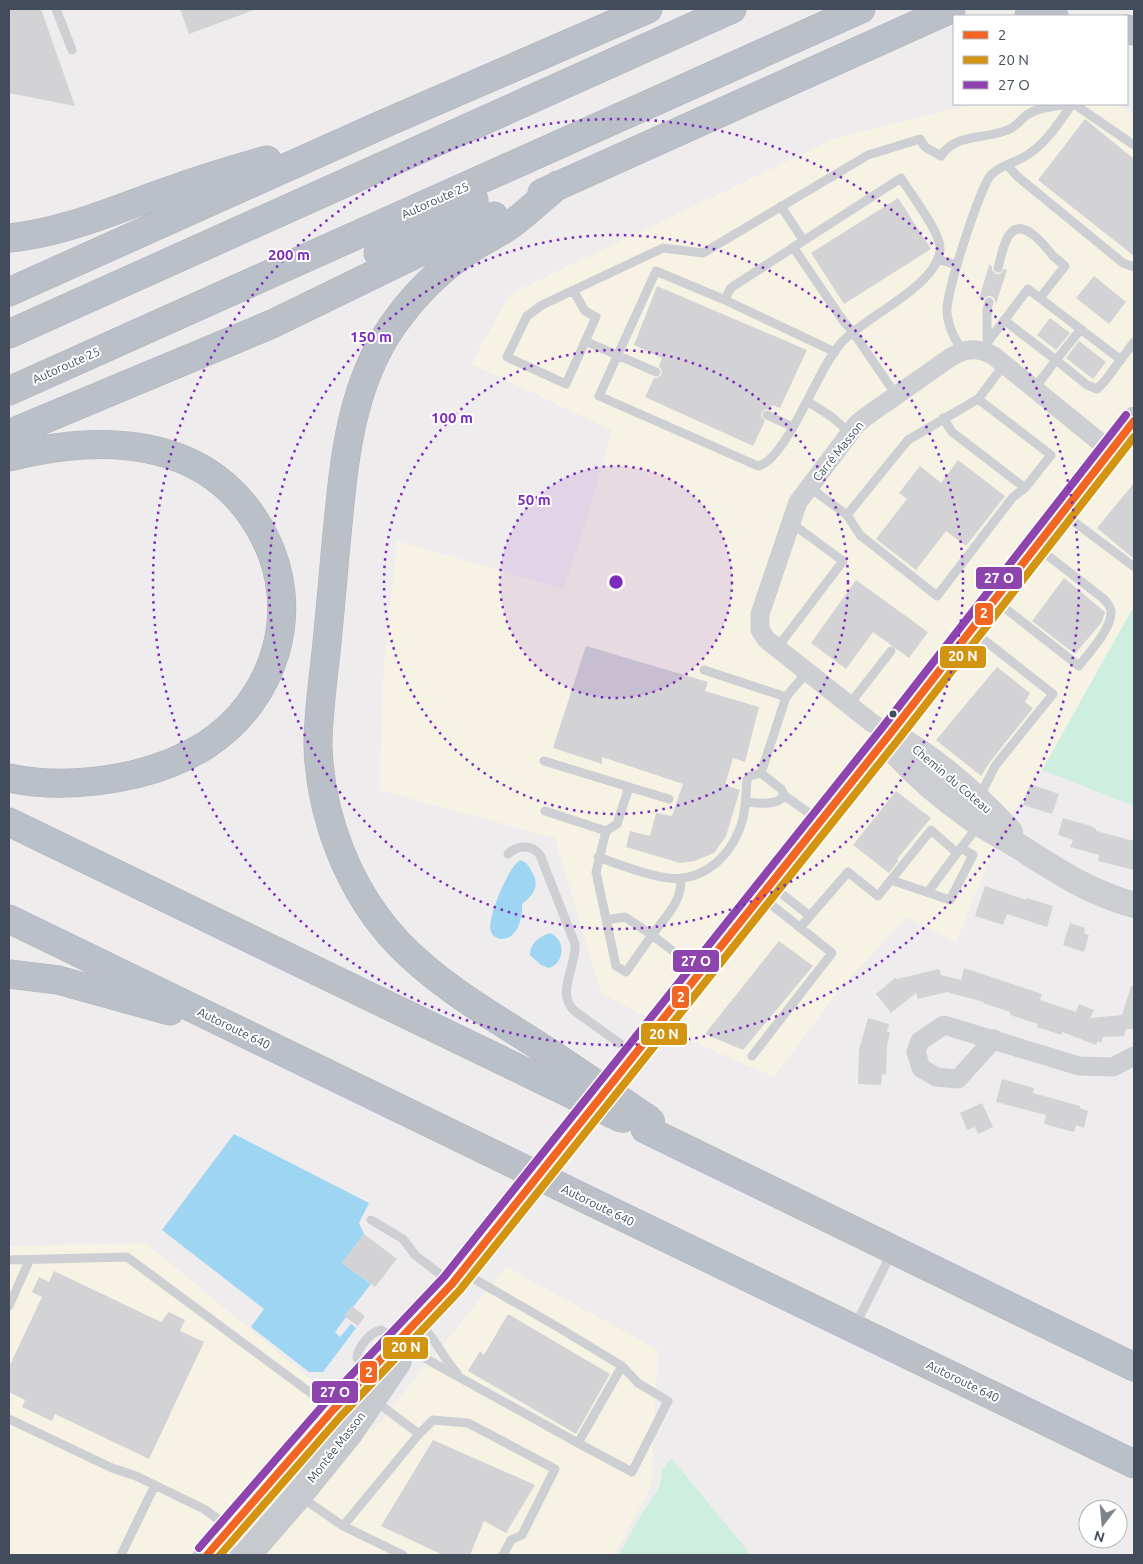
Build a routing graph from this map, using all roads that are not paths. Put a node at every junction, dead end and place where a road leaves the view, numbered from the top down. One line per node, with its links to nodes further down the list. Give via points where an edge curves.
1 (56, 9): 8 (lane)
2 (648, 9): 13 (highway)
3 (732, 9): 33 (highway)
4 (862, 9): 12 (highway, Autoroute 25)
5 (951, 9): 7 (highway)
6 (953, 27): 7 (highway)
7 (885, 39): 16 (highway)
8 (72, 50)
9 (1067, 105): 17 (lane, via 1030,113 1011,129 1000,133 958,141 949,145 941,156 925,147 920,139 868,155)
10 (1071, 105): 15 (lane, via 1044,142 1023,158)
11 (1074, 105): 14 (lane)
12 (632, 112): 45 (highway, Autoroute 25); 49 (highway, via 236,330)
13 (380, 125): 18 (highway, via 183,186 84,222); 26 (highway)
14 (1134, 145)
15 (1006, 165): 22 (lane, via 996,170 985,183); 23 (lane, via 1123,263)
16 (558, 185): 49 (highway, via 272,324); 106 (highway, bridge, via 423,288 391,328 367,373 350,431 342,482 320,704 318,744 322,786 332,826 354,881 400,944 466,999 553,1056)
17 (781, 206): 19 (lane); 25 (lane, via 703,253 663,248)
18 (9, 238)
19 (803, 240): 20 (lane); 21 (lane, via 900,178 934,230 940,243)
20 (794, 247): 28 (lane, via 735,284); 32 (lane)
21 (938, 259): 22 (lane); 32 (lane, via 915,287)
22 (956, 265): 37 (lane, via 946,312)
23 (1134, 267)
24 (998, 268): 27 (lane, via 1009,235 1019,229 1028,232 1065,266)
25 (573, 290): 34 (lane, via 585,311 596,316); 34 (lane, via 530,312 507,357 566,384)
26 (9, 292)
27 (1040, 298): 30 (lane, via 1028,289); 31 (lane)
28 (724, 300): 38 (lane); 39 (lane, via 656,270)
29 (989, 302): 36 (lane)
30 (1004, 320): 36 (lane); 40 (lane)
31 (1081, 329): 40 (lane); 41 (lane)
32 (853, 332): 38 (lane); 46 (lane)
33 (9, 334)
34 (585, 342): 39 (lane)
35 (1134, 342): 41 (lane)
36 (985, 347): 37 (street); 42 (street)
37 (962, 351): 46 (street, Carré Masson)
38 (835, 352): 48 (lane)
39 (618, 356): 43 (lane); 53 (lane, via 599,396 750,464 764,465)
40 (1056, 360): 41 (lane, via 1096,389); 44 (lane)
41 (1121, 360)
42 (1004, 365): 44 (street); 47 (lane)
43 (656, 372)
44 (1034, 389): 56 (street)
45 (9, 391)
46 (896, 395): 54 (street, Carré Masson, via 864,418)
47 (978, 399): 51 (lane); 59 (lane, via 1050,455)
48 (807, 401): 53 (lane); 54 (lane)
49 (60, 412): 55 (highway)
50 (767, 415): 53 (lane)
51 (943, 418): 59 (lane, via 952,432); 61 (lane, via 908,440)
52 (1134, 421): 56 (main road, Montée Masson)
53 (793, 427)
54 (850, 433): 58 (street, Carré Masson)
55 (9, 434)
56 (1112, 451): 60 (main road, Montée Masson)
57 (9, 457): 76 (highway, via 67,446 116,445 158,452 204,470 232,492 254,517 274,559 282,605 276,649 261,688 238,718 206,745 160,767 104,781 37,783)
58 (809, 486): 61 (lane); 62 (street, Carré Masson)
59 (1025, 488): 61 (lane, via 1013,497 938,596 860,535)
60 (1062, 514): 63 (main road, Montée Masson); 64 (lane)
61 (847, 515)
62 (790, 522): 67 (street, Carré Masson, via 759,622 764,636); 67 (lane, via 843,561)
63 (1036, 547): 65 (main road, Montée Masson); 65 (lane, via 1104,599 1111,611 1106,628 1079,666)
64 (1134, 564)
65 (994, 600): 66 (main road, Montée Masson)
66 (971, 630): 73 (main road, Montée Masson); 82 (lane, via 1053,694 995,766)
67 (777, 648): 70 (street, Carré Masson)
68 (891, 651): 72 (lane)
69 (704, 670): 71 (lane)
70 (807, 672): 71 (lane); 72 (street, Carré Masson)
71 (786, 697): 75 (lane)
72 (849, 705): 73 (street, Carré Masson)
73 (882, 733): 82 (street, Chemin du Coteau, via 918,750); 83 (main road, Montée Masson)
74 (544, 760): 77 (lane)
75 (761, 773): 78 (lane); 80 (lane, via 747,780)
76 (9, 778)
77 (629, 786): 79 (lane); 85 (lane, via 617,824)
78 (785, 796): 80 (lane, via 773,802); 83 (lane)
79 (669, 799)
80 (746, 802): 89 (lane, via 740,826 722,859 704,872)
81 (545, 811): 85 (lane)
82 (983, 811): 86 (lane); 93 (street, Chemin du Coteau, via 1029,853 1074,882)
83 (821, 821): 91 (main road, Montée Masson)
84 (9, 822): 106 (highway, bridge, via 540,1079)
85 (606, 831): 88 (lane)
86 (959, 850): 90 (lane, via 931,830); 92 (lane); 92 (lane, via 973,855 950,900)
87 (508, 854): 103 (lane, via 523,846 537,850 540,855 575,944 575,959 566,993 568,1004)
88 (598, 857): 89 (lane, via 650,874); 96 (lane, via 596,872)
89 (681, 878): 98 (lane, via 679,897)
90 (891, 880): 92 (lane); 94 (lane, via 878,896 848,872)
91 (766, 891): 94 (lane); 97 (lane); 99 (main road, Montée Masson)
92 (928, 892)
93 (1134, 904)
94 (810, 916): 97 (lane)
95 (9, 919): 101 (highway, Autoroute 640)
96 (606, 920): 98 (lane, via 625,917); 98 (lane, via 616,966 626,972)
97 (800, 928): 104 (lane, via 832,953)
98 (652, 935): 99 (lane)
99 (701, 972): 103 (main road, Montée Masson)
100 (9, 974): 101 (highway, via 58,980)
101 (239, 1031): 113 (highway, Autoroute 640, bridge)
102 (994, 1039): 105 (street, via 1079,1066 1113,1067)
103 (636, 1055): 111 (main road, Montée Masson)
104 (752, 1056)
105 (1134, 1056)
106 (648, 1125): 108 (highway, via 709,1160)
107 (371, 1220): 111 (lane, via 403,1239 415,1255)
108 (893, 1250): 113 (lane); 116 (highway)
109 (9, 1260): 110 (lane)
110 (29, 1261): 112 (lane); 119 (lane, via 127,1257)
111 (458, 1278): 114 (main road, Montée Masson); 115 (lane, via 473,1279)
112 (9, 1306)
113 (854, 1328): 123 (highway, Autoroute 640)
114 (411, 1335): 117 (lane); 117 (lane, via 429,1333 450,1366); 118 (main road, Montée Masson)
115 (622, 1366): 122 (lane); 122 (lane, via 638,1383 668,1401 632,1472)
116 (1134, 1367)
117 (464, 1380): 122 (lane)
118 (370, 1385): 119 (main road, Montée Masson); 121 (lane)
119 (344, 1417): 125 (main road, Montée Masson); 127 (main road, Montée Masson)
120 (9, 1419): 124 (lane)
121 (419, 1434): 126 (lane); 131 (lane, via 433,1420 468,1423 554,1470 522,1535 511,1540)
122 (578, 1443)
123 (1134, 1464)
124 (155, 1485): 127 (lane, via 215,1516 220,1522); 128 (lane)
125 (299, 1495): 126 (lane); 129 (main road, Montée Masson)
126 (343, 1526): 130 (lane)
127 (217, 1552)
128 (122, 1555)
129 (247, 1555)
130 (403, 1555)
131 (503, 1555)

